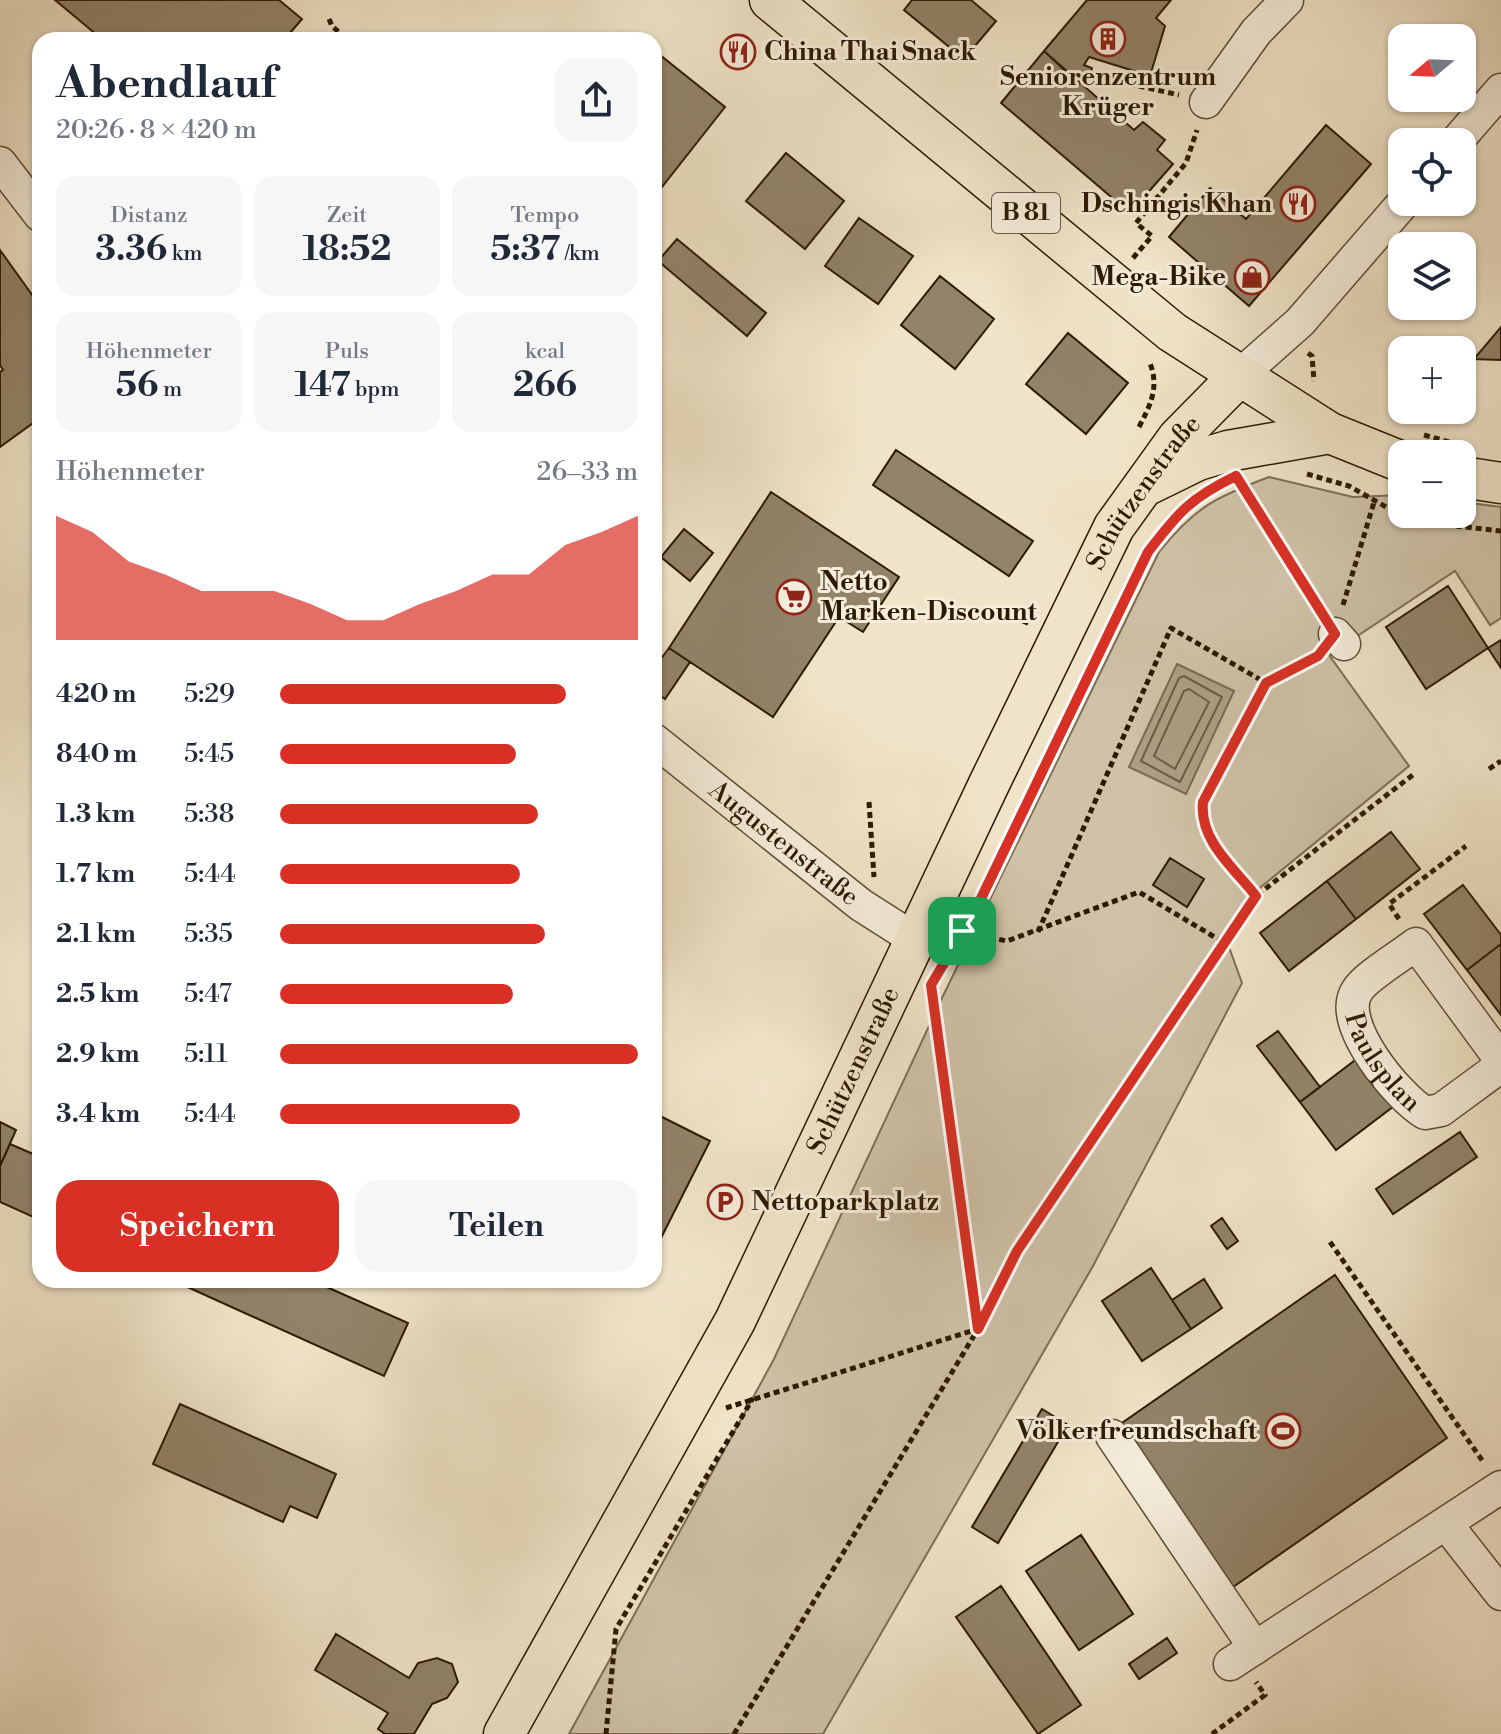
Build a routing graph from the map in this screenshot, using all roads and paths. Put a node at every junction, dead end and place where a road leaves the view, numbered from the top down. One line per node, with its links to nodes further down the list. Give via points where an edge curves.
1 (770, 0): 13 (main road, B 81, via 1152,317)
2 (1287, 0): 7 (street, via 1256,32)
3 (329, 19): 4 (path)
4 (339, 32)
5 (1090, 75): 7 (path)
6 (1501, 90): 8 (street)
7 (1206, 102): 12 (path, via 1186,163 1136,223 1152,236)
8 (1468, 128)
9 (0, 163): 10 (street)
10 (32, 205)
11 (1392, 216): 13 (street, via 1300,322)
12 (1133, 259)
13 (1239, 376): 14 (main road, B 81); 20 (main road, Schützenstraße, via 1198,415)
14 (1330, 433): 15 (main road, B 81); 20 (main road, via 1198,460)
15 (1388, 456)
16 (1303, 473): 21 (path)
17 (1236, 476): 26 (path)
18 (1476, 479): 19 (main road)
19 (1501, 483)
20 (1138, 490): 39 (main road, Schützenstraße, via 1094,566)
21 (1375, 499): 23 (path, via 1411,521); 26 (path)
22 (1191, 502): 37 (path, via 1148,552)
23 (1501, 531)
24 (985, 613): 25 (path, via 1000,611)
25 (1030, 624)
26 (1339, 639): 27 (path)
27 (1266, 683): 34 (path, via 1203,802 1201,818 1208,837); 38 (path, via 1171,628)
28 (662, 746): 36 (street, Augustenstraße)
29 (1501, 761): 30 (path)
30 (1489, 769)
31 (1414, 774): 34 (path)
32 (869, 802): 36 (path, via 874,880)
33 (1466, 846): 35 (path)
34 (1256, 896): 40 (path)
35 (1389, 904)
36 (861, 905): 39 (street, Augustenstraße)
37 (962, 931): 38 (path, via 1007,941); 39 (path); 39 (path)
38 (1038, 932): 40 (path, via 1139,892)
39 (935, 942): 46 (main road, Schützenstraße)
40 (1223, 942): 44 (path, via 1017,1251)
41 (931, 985): 44 (path)
42 (1501, 1063): 42 (street, Paulsplan, via 1416,944 1357,990 1351,1010 1355,1030 1409,1104 1425,1113 1441,1110)
43 (1330, 1242): 48 (path)
44 (978, 1329): 45 (path); 54 (path)
45 (753, 1398): 46 (path); 53 (path, via 616,1629)
46 (679, 1424): 52 (main road, Schützenstraße)
47 (1112, 1436): 51 (street)
48 (1501, 1487): 49 (street)
49 (1447, 1525): 50 (street); 51 (street)
50 (1501, 1594)
51 (1242, 1657): 55 (path, via 1265,1695)
52 (504, 1734)
53 (606, 1734)
54 (734, 1734)
55 (1212, 1734)

